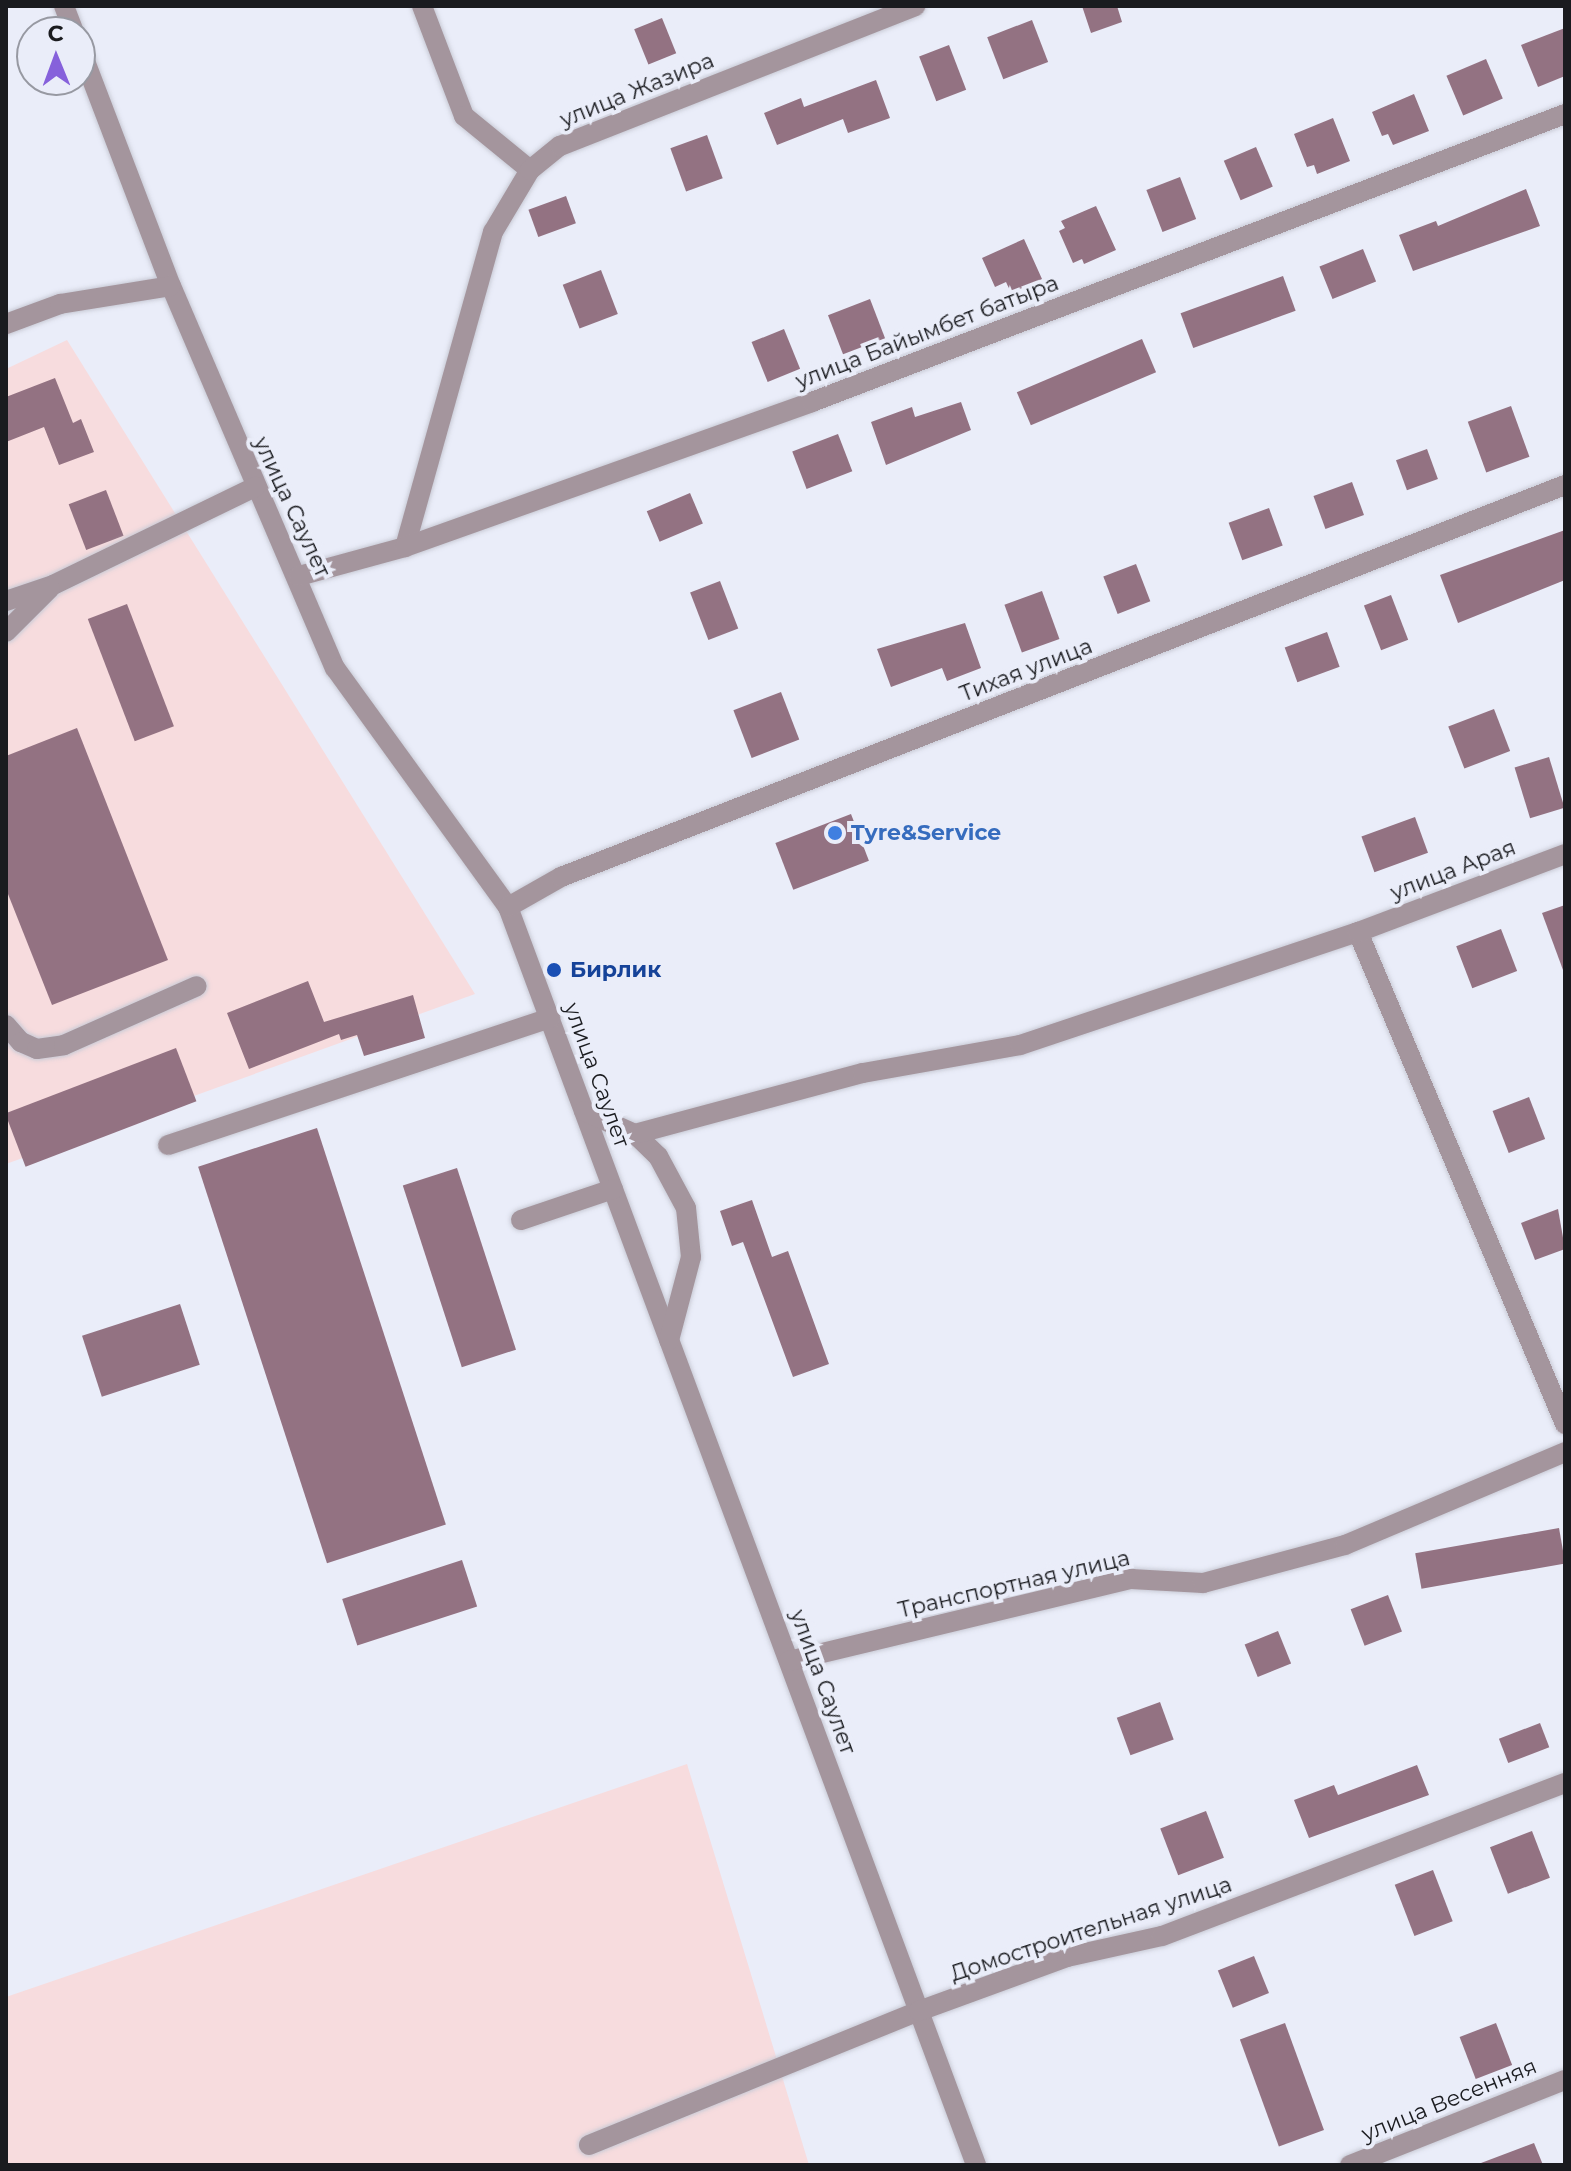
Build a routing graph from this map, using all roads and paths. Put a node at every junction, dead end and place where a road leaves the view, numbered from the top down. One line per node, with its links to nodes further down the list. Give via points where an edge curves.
1 (422, 6): 5 (street, via 464,116)
2 (915, 6): 5 (street, улица Жазира, via 560,146)
3 (96, 90): 6 (street, улица Саулет)
4 (1565, 114): 10 (street, улица Байымбет батыра, via 812,402)
5 (530, 170): 10 (street, улица Жазира, via 493,232)
6 (171, 286): 7 (street, via 60,304); 9 (street, улица Саулет)
7 (6, 324)
8 (1565, 485): 16 (street, Тихая улица, via 561,877)
9 (255, 487): 11 (street, улица Саулет); 12 (street)
10 (405, 547): 11 (street, улица Байымбет батыра)
11 (299, 576): 16 (street, улица Саулет, via 335,668)
12 (53, 585): 13 (street); 14 (street)
13 (6, 601)
14 (6, 632)
15 (1565, 854): 17 (street, улица Арая)
16 (508, 907): 19 (street, улица Саулет)
17 (1358, 932): 22 (street, улица Арая, via 1020,1045 863,1073); 27 (street)
18 (197, 986): 20 (street, via 64,1045 37,1049 21,1042)
19 (550, 1018): 21 (street, улица Саулет); 23 (street)
20 (6, 1025)
21 (584, 1111): 22 (street); 24 (street, улица Саулет)
22 (635, 1134): 26 (street, via 675,1181 692,1233 686,1282)
23 (168, 1145)
24 (613, 1189): 25 (street); 26 (street, улица Саулет)
25 (521, 1220)
26 (669, 1340): 29 (street, улица Саулет)
27 (1565, 1424)
28 (1565, 1452): 29 (street, Транспортная улица, via 1317,1553 1203,1583 1131,1579)
29 (789, 1661): 31 (street, улица Саулет)
30 (1565, 1783): 31 (street, Домостроительная улица, via 1162,1936 1067,1957)
31 (919, 2011): 33 (street, Домостроительная улица); 34 (street, улица Саулет)
32 (1565, 2080): 35 (street, улица Весенняя)
33 (589, 2145)
34 (976, 2165)
35 (1350, 2165)

